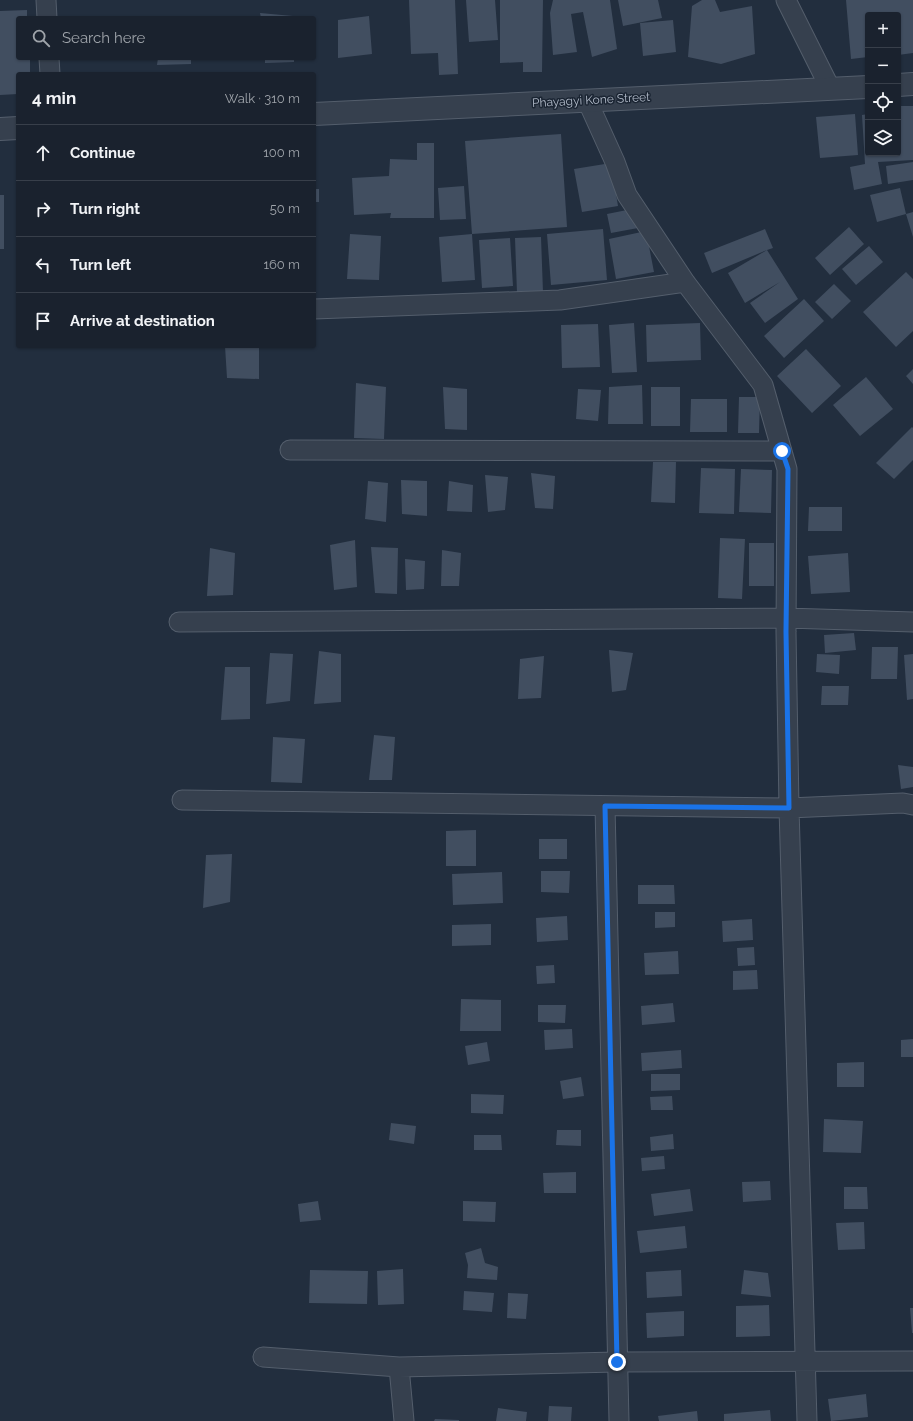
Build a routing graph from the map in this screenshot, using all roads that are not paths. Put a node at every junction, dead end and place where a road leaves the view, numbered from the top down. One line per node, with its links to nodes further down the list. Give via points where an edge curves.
1 (46, 0): 3 (street)
2 (786, 0): 9 (street)
3 (47, 16)
4 (49, 60): 5 (street)
5 (50, 72)
6 (913, 84): 7 (street)
7 (901, 85)
8 (865, 87): 9 (street, Phayagyi Kone Street)
9 (830, 88): 10 (street, Phayagyi Kone Street)
10 (587, 100): 11 (street, Phayagyi Kone Street); 14 (street, via 627,195)
11 (316, 114)
12 (0, 128): 13 (street)
13 (16, 128)
14 (685, 282): 15 (street, via 560,300); 17 (street, via 763,385)
15 (316, 309)
16 (290, 450): 17 (street)
17 (782, 451): 18 (street, via 788,469)
18 (787, 618): 19 (street); 20 (street); 24 (street)
19 (179, 622)
20 (913, 622)
21 (182, 800): 23 (street)
22 (913, 805): 24 (street)
23 (605, 806): 24 (street); 28 (street)
24 (789, 808): 26 (street)
25 (263, 1357): 29 (street)
26 (806, 1360): 27 (street); 28 (street); 32 (street)
27 (913, 1361)
28 (617, 1362): 29 (street); 31 (street)
29 (399, 1367): 30 (street)
30 (404, 1421)
31 (619, 1421)
32 (807, 1421)

